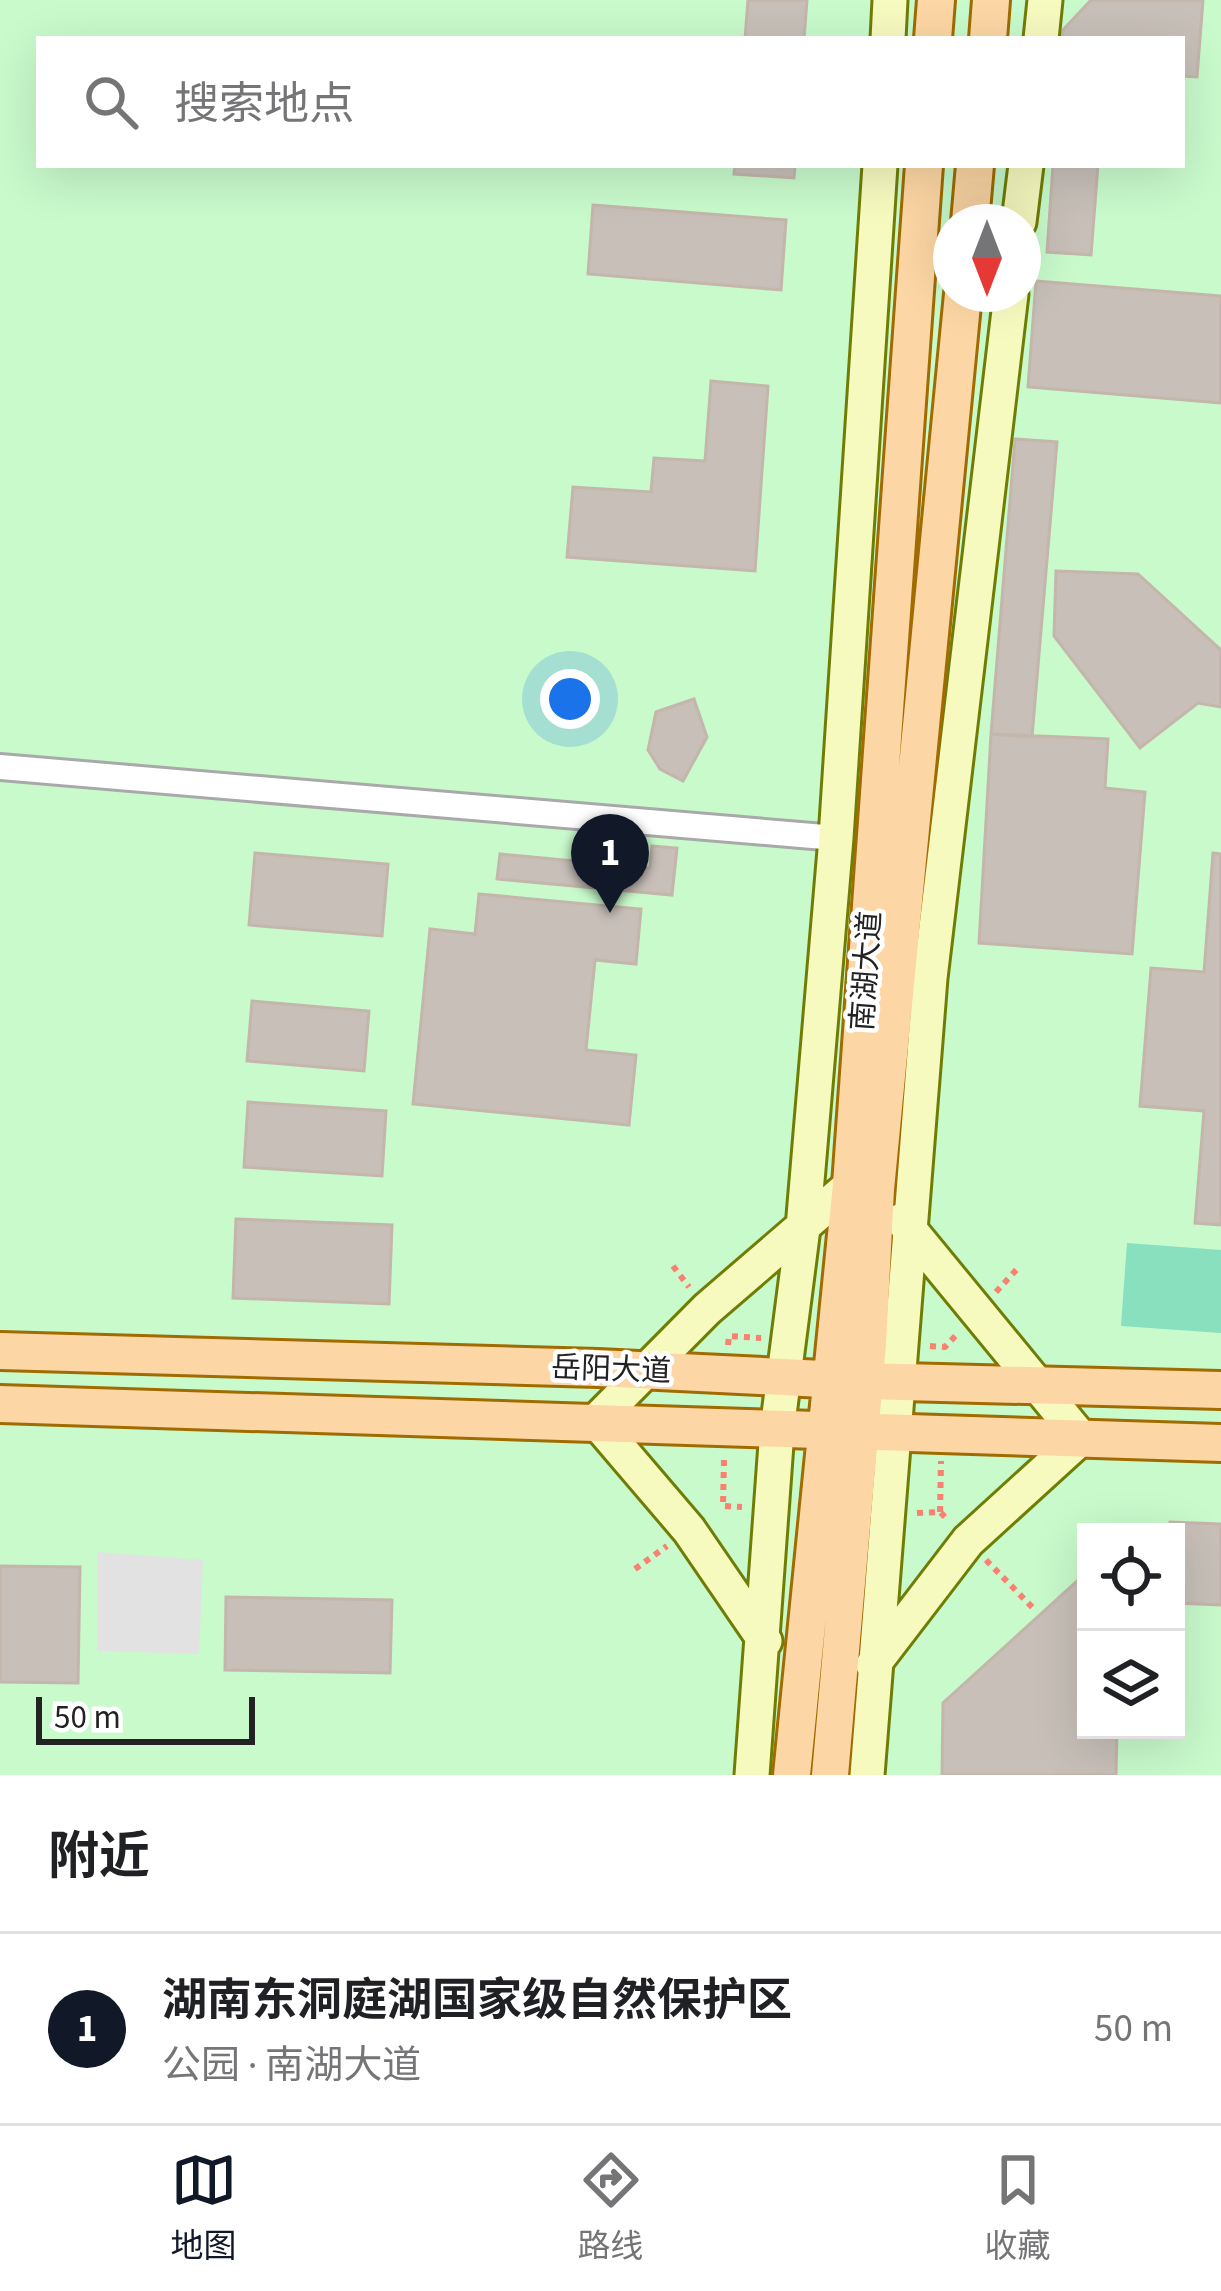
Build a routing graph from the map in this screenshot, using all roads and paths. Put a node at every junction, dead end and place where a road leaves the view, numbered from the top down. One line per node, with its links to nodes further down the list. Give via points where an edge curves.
1 (890, 0): 5 (main road)
2 (936, 0): 6 (main road)
3 (991, 0): 7 (main road)
4 (1045, 0): 8 (main road)
5 (888, 36)
6 (933, 36)
7 (988, 36)
8 (1041, 36)
9 (880, 168): 18 (main road)
10 (924, 168): 19 (main road, 南湖大道)
11 (975, 168): 13 (main road)
12 (1026, 168): 14 (main road)
13 (972, 204)
14 (1021, 204)
15 (961, 312): 19 (main road, 南湖大道)
16 (1008, 312): 21 (main road, via 930,978)
17 (0, 767): 18 (street)
18 (836, 838): 20 (main road)
19 (863, 1187): 20 (main road); 21 (main road); 25 (main road, 南湖大道)
20 (803, 1228): 23 (main road); 24 (main road)
21 (909, 1230): 25 (main road); 26 (main road)
22 (0, 1351): 23 (main road, 岳阳大道)
23 (645, 1370): 24 (main road, 岳阳大道); 29 (main road)
24 (782, 1377): 25 (main road, 岳阳大道); 30 (main road)
25 (864, 1380): 26 (main road, 岳阳大道); 31 (main road, 南湖大道)
26 (1037, 1385): 27 (main road, 岳阳大道); 32 (main road)
27 (1221, 1390)
28 (0, 1404): 29 (main road, 岳阳大道)
29 (596, 1421): 30 (main road, 岳阳大道); 34 (main road, via 689,1530)
30 (777, 1430): 31 (main road, 岳阳大道); 34 (main road)
31 (859, 1433): 32 (main road, 岳阳大道); 35 (main road); 36 (main road, 南湖大道); 37 (main road, 南湖大道)
32 (1081, 1438): 33 (main road, 岳阳大道); 35 (main road, via 968,1541)
33 (1221, 1443)
34 (762, 1635): 36 (main road); 38 (main road)
35 (875, 1661): 37 (main road); 41 (main road)
36 (799, 1700): 39 (main road, 南湖大道)
37 (835, 1714): 40 (main road, 南湖大道)
38 (752, 1775)
39 (792, 1775)
40 (830, 1775)
41 (867, 1775)

